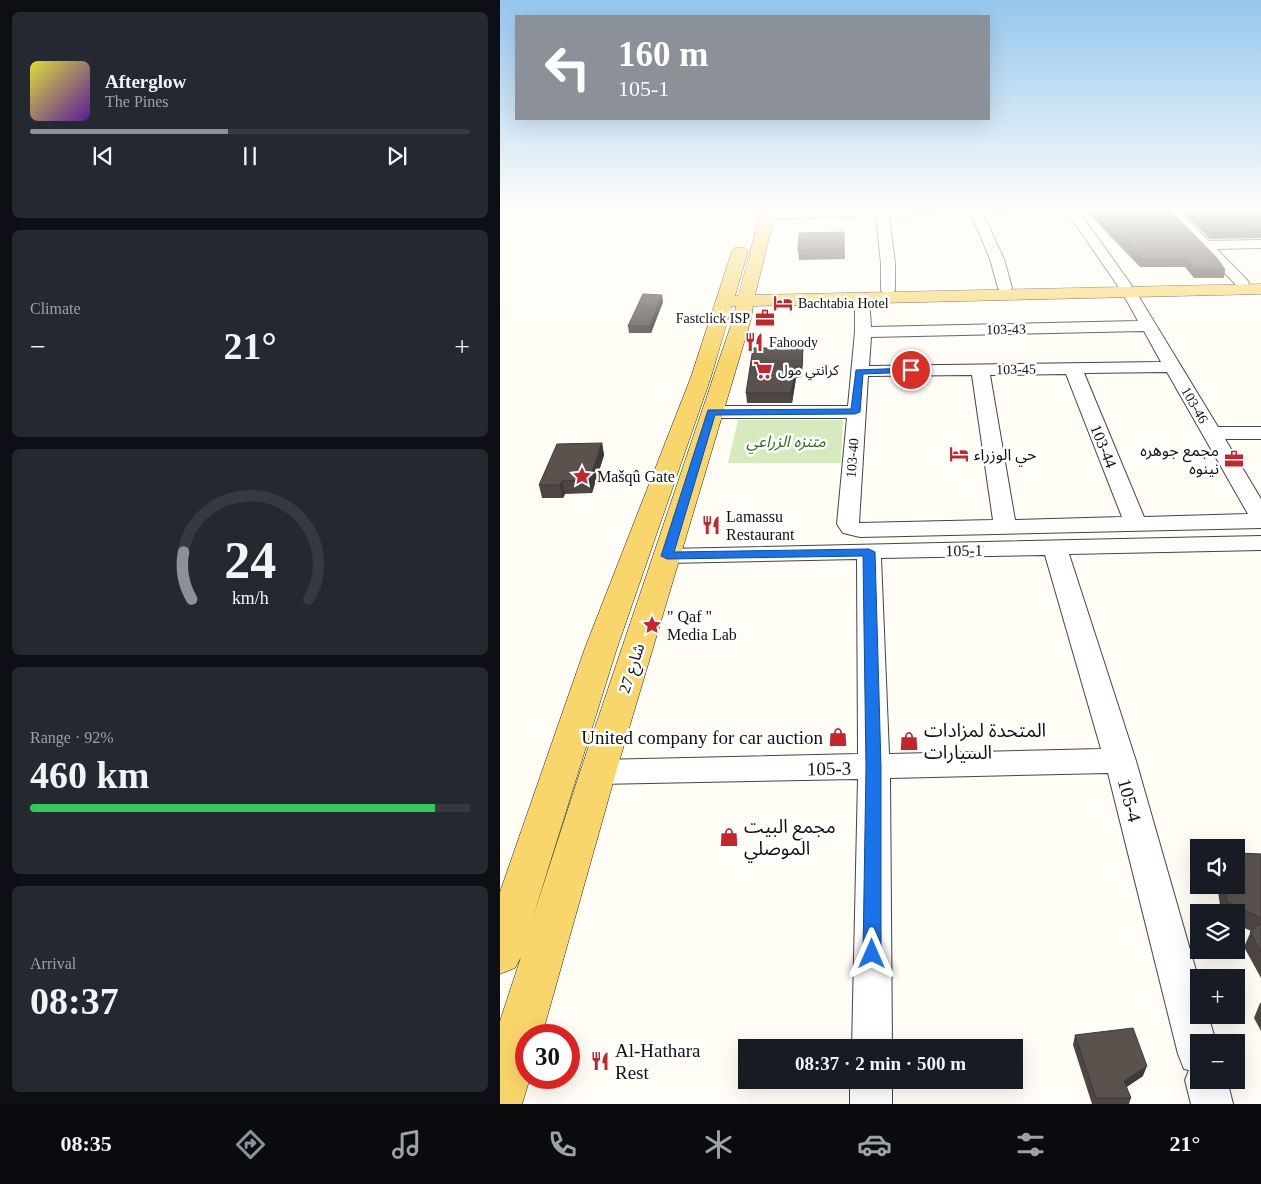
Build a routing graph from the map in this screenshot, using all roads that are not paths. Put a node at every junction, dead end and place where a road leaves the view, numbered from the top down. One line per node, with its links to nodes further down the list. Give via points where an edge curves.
1 (750, 261): 13 (main road, شارع 27)
2 (888, 261): 11 (street)
3 (997, 261): 8 (street)
4 (1107, 261): 9 (street, 103-46)
5 (1221, 261): 6 (street)
6 (1242, 283): 7 (main road); 9 (main road)
7 (1261, 283)
8 (1005, 288): 9 (main road); 11 (main road)
9 (1127, 289): 10 (main road); 14 (main road); 15 (street, 103-46)
10 (1261, 289)
11 (888, 290): 12 (main road)
12 (781, 296): 13 (main road); 13 (main road, via 759,305); 14 (main road)
13 (739, 297): 21 (main road, شارع 27); 37 (main road, شارع 27, via 701,377 601,648)
14 (862, 298): 16 (street, 103-40)
15 (1149, 326): 16 (street, 103-43); 17 (street, 103-46)
16 (863, 332): 20 (street, 103-40)
17 (1173, 367): 18 (street, 103-45); 24 (street, 103-46)
18 (1073, 368): 19 (street, 103-45); 27 (street, 103-44)
19 (980, 369): 20 (street, 103-45); 28 (street)
20 (859, 371): 22 (street, 103-40)
21 (712, 412): 22 (street); 33 (main road, شارع 27)
22 (855, 412): 29 (street, 103-40, via 848,524)
23 (1261, 433): 24 (street)
24 (1212, 434): 25 (street, 103-46)
25 (1261, 520): 26 (street)
26 (1207, 523): 27 (street); 31 (street)
27 (1136, 524): 28 (street)
28 (1004, 527): 29 (street, via 860,530)
29 (860, 540): 32 (street, 105-1); 33 (street, 105-1); 35 (street, 103-40)
30 (1261, 542): 31 (street, 105-1)
31 (1220, 544): 32 (street, 105-1)
32 (1055, 548): 34 (street, 105-4)
33 (667, 556): 36 (main road, شارع 27)
34 (1120, 761): 35 (street, 105-3); 38 (street, 105-4)
35 (874, 767): 36 (street, 105-3); 39 (street, 103-40)
36 (598, 772): 42 (main road, شارع 27)
37 (500, 954)
38 (1194, 1034)
39 (872, 1039)
40 (871, 1089): 43 (street)
41 (1208, 1089): 44 (street)
42 (500, 1098)
43 (871, 1104)
44 (1212, 1104)

